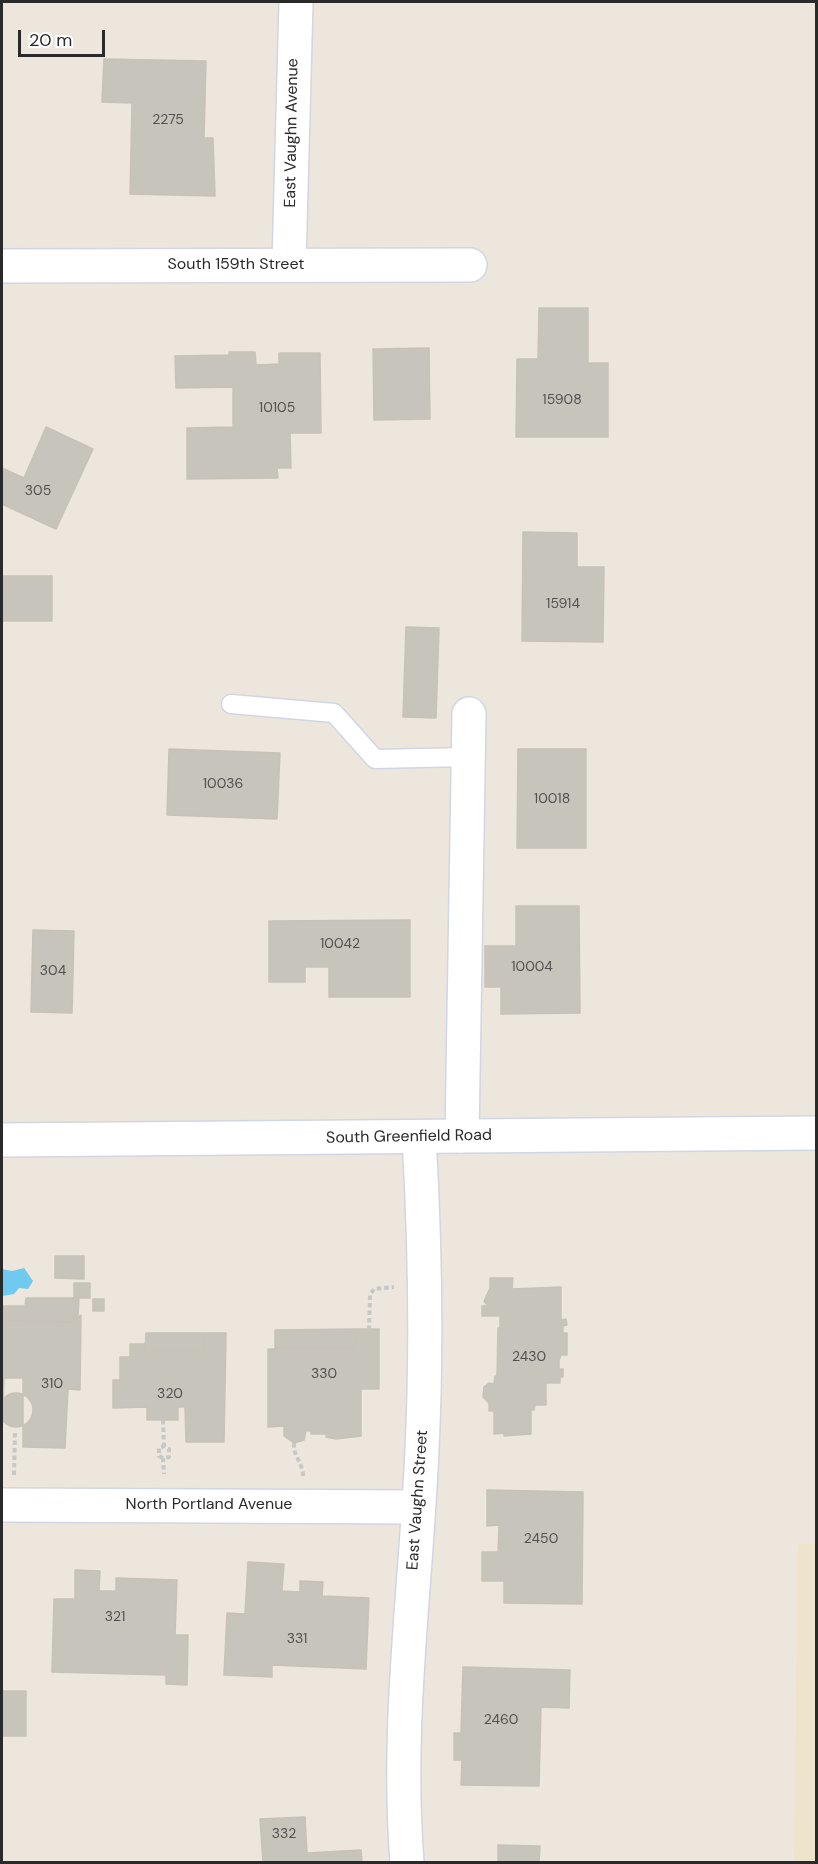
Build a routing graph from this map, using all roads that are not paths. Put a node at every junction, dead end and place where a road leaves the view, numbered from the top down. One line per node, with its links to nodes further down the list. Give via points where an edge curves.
1 (296, 2): 2 (street, East Vaughn Avenue)
2 (289, 264): 3 (street, South 159th Street); 4 (street, South 159th Street)
3 (470, 265)
4 (2, 266)
5 (231, 704): 7 (lane, via 334,713 375,759)
6 (469, 714): 7 (street)
7 (468, 757): 9 (street)
8 (816, 1133): 9 (street, South Greenfield Road)
9 (462, 1136): 10 (street, South Greenfield Road)
10 (419, 1137): 11 (street, South Greenfield Road); 13 (street, East Vaughn Street, via 425,1288)
11 (2, 1140)
12 (7, 1505): 13 (street, North Portland Avenue)
13 (417, 1507): 14 (street, East Vaughn Street, via 402,1801)
14 (407, 1863)

